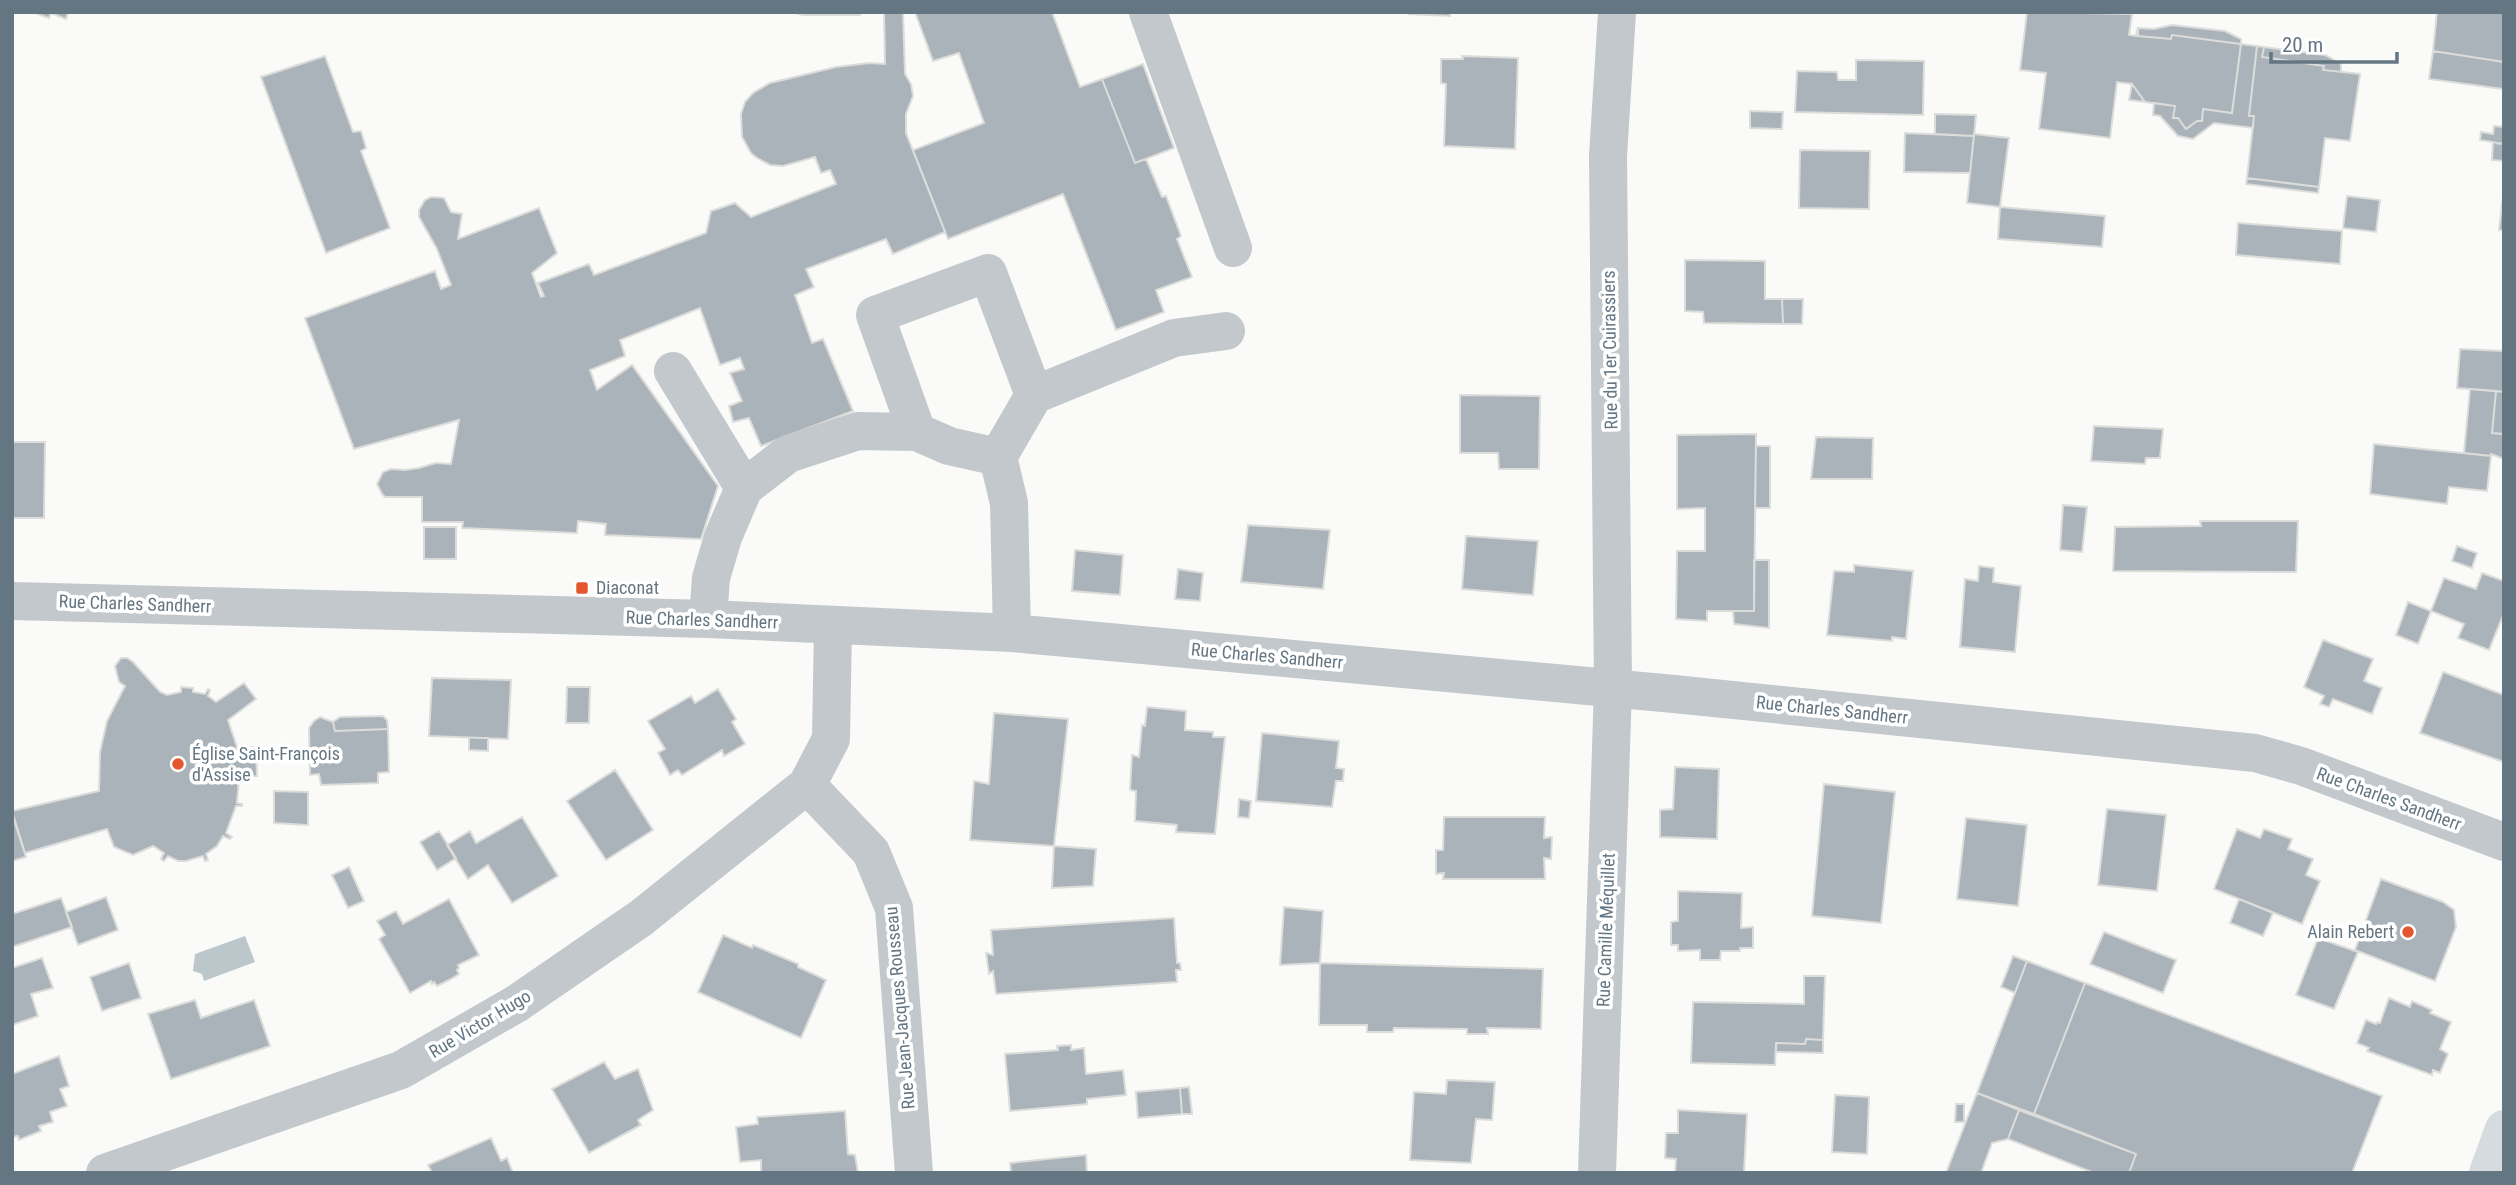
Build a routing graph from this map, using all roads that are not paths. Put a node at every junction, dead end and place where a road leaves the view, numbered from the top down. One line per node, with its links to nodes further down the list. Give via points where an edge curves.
1 (1148, 12): 3 (street)
2 (1616, 12): 14 (street, Rue du 1er Cuirassiers, via 1608,156)
3 (1233, 248)
4 (1226, 331): 6 (street, via 1174,338)
5 (674, 371): 9 (street)
6 (1034, 395): 7 (street, via 988,273 875,315); 8 (street)
7 (917, 432): 8 (street, via 949,446); 9 (street, via 858,431 788,454)
8 (998, 457): 13 (street, via 1009,503)
9 (744, 488): 11 (street, via 714,568)
10 (12, 601): 11 (street, Rue Charles Sandherr)
11 (708, 619): 12 (street, Rue Charles Sandherr)
12 (833, 626): 13 (street, Rue Charles Sandherr); 15 (street, via 831,739)
13 (1012, 633): 14 (street, Rue Charles Sandherr)
14 (1613, 688): 16 (street, Rue Charles Sandherr, via 2255,753); 20 (street, Rue Camille Méquillet)
15 (807, 785): 18 (street, Rue Victor Hugo, via 642,918 516,1004 401,1070); 19 (street, Rue Jean-Jacques Rousseau, via 871,852 894,908)
16 (2504, 842)
17 (2504, 1129): 21 (main road)
18 (105, 1173)
19 (915, 1173)
20 (1597, 1173)
21 (2488, 1173)

